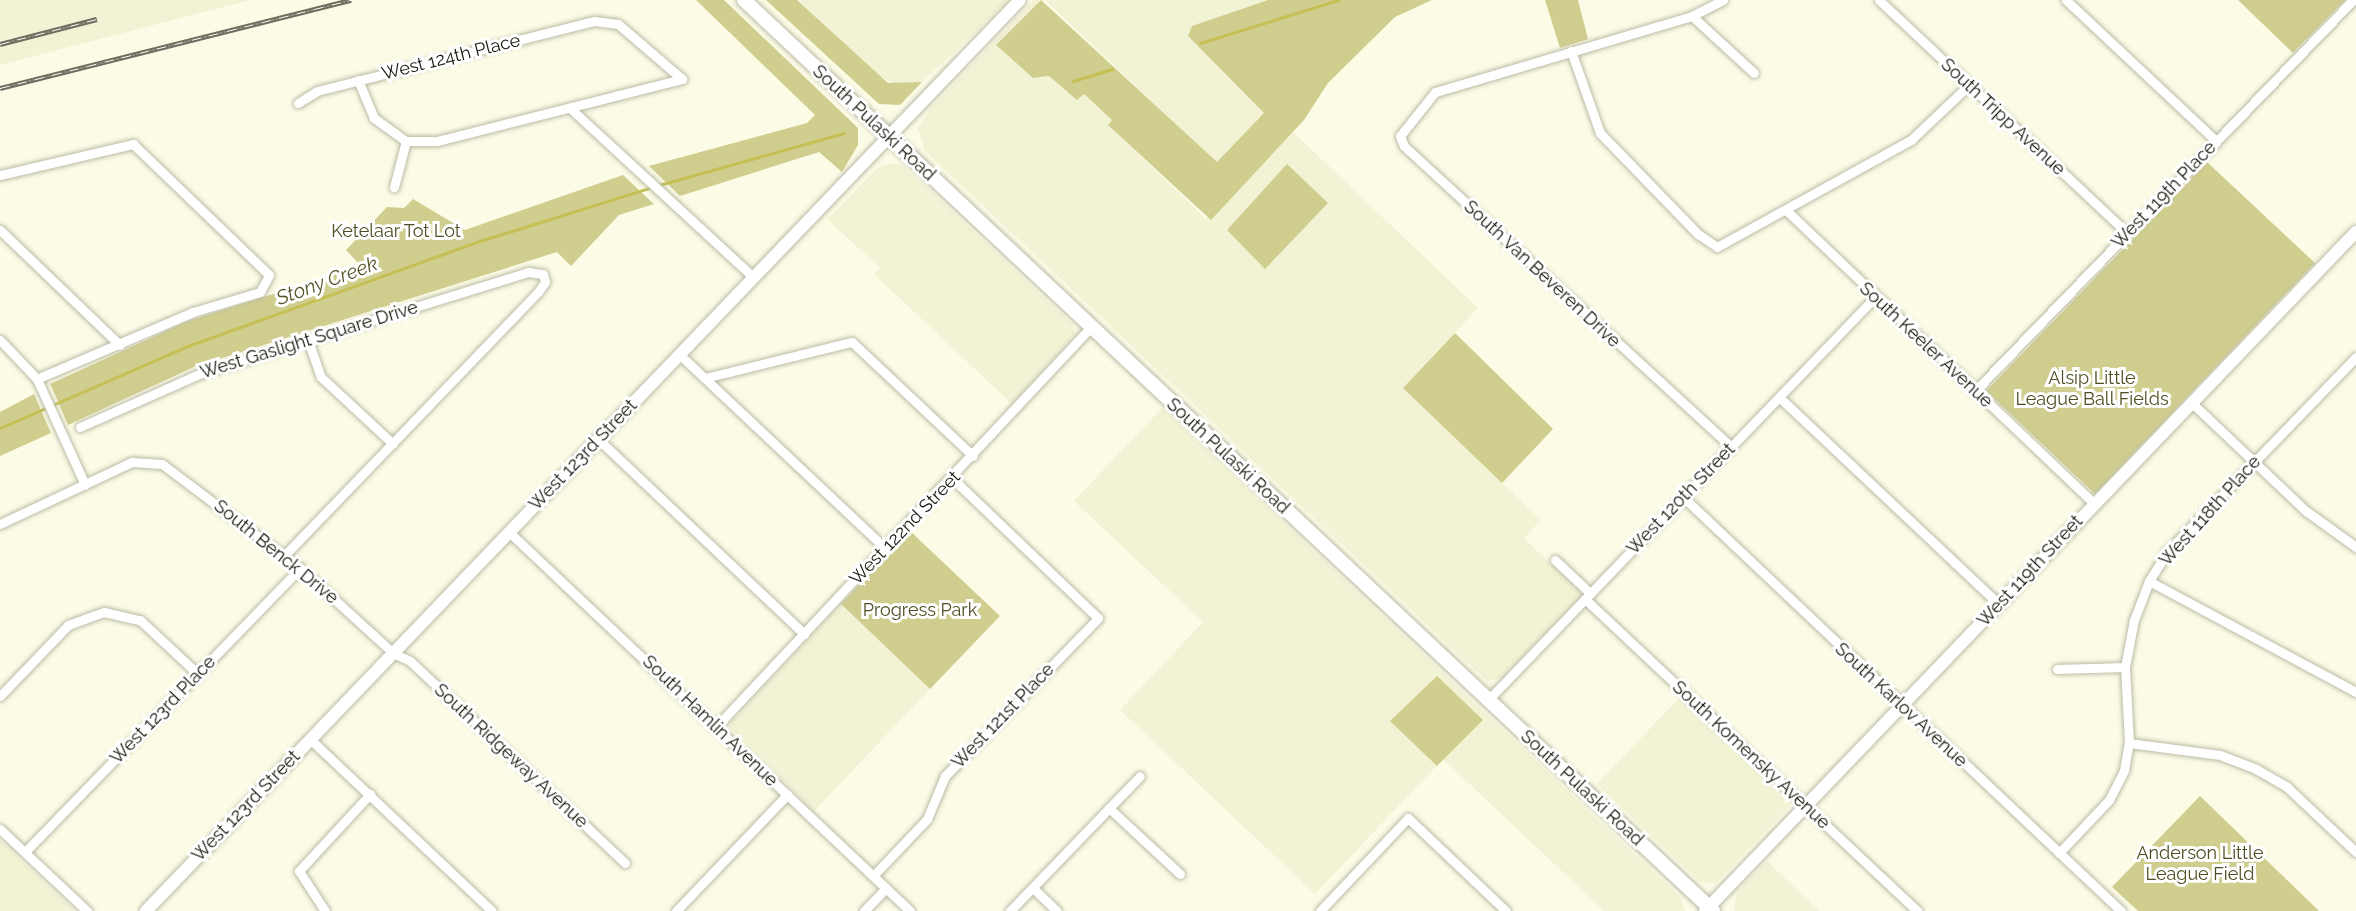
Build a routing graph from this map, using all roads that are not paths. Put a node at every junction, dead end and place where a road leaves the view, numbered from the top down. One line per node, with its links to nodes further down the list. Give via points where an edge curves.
1 (744, 0): 14 (main road, South Pulaski Road)
2 (1020, 0): 14 (street, West 123rd Street)
3 (1723, 0): 7 (street)
4 (1880, 0): 11 (street, South Tripp Avenue)
5 (2066, 0): 16 (street)
6 (2353, 0): 16 (street, West 119th Place)
7 (1692, 15): 8 (street); 9 (street)
8 (1571, 51): 19 (street, via 1600,133 1698,234 1717,247); 40 (street, South Van Beveren Drive, via 1434,92 1403,126 1404,146)
9 (1754, 73)
10 (358, 80): 12 (street, West 124th Place, via 311,93); 13 (street, West 124th Place, via 607,21 628,30 682,79); 15 (street, via 374,118)
11 (1969, 85): 19 (street, via 1911,140); 22 (street, South Tripp Avenue)
12 (298, 103)
13 (570, 108): 15 (street, via 437,141); 23 (street)
14 (889, 136): 23 (street, West 123rd Street); 25 (main road, South Pulaski Road)
15 (406, 141): 18 (street)
16 (2216, 141): 22 (street, West 119th Place)
17 (0, 175): 28 (street, via 133,144 266,268 269,281 260,292 193,312)
18 (394, 187)
19 (1786, 210): 24 (street, South Keeler Avenue)
20 (0, 230): 28 (street)
21 (2356, 232): 36 (street, West 119th Street)
22 (2127, 233): 34 (street, West 119th Place)
23 (753, 277): 29 (street, West 123rd Street)
24 (1874, 297): 34 (street, South Keeler Avenue); 35 (street, West 120th Street)
25 (1091, 327): 41 (street, West 122nd Street); 64 (main road, South Pulaski Road)
26 (0, 340): 33 (street)
27 (308, 340): 37 (street, West Gaslight Square Drive, via 199,374); 39 (street, via 321,376); 39 (street, West Gaslight Square Drive, via 528,272 543,274 545,282 538,292)
28 (120, 345): 33 (street)
29 (679, 354): 32 (street); 38 (street, West 123rd Street)
30 (2356, 357): 31 (street, West 118th Place)
31 (2352, 368): 42 (street, West 118th Place)
32 (705, 378): 41 (street, via 852,342); 50 (street)
33 (37, 379): 44 (street)
34 (1975, 391): 46 (street, South Keeler Avenue)
35 (1779, 397): 40 (street, West 120th Street); 56 (street)
36 (2192, 403): 42 (street); 46 (street, West 119th Street)
37 (80, 427)
38 (598, 440): 48 (street, West 123rd Street); 57 (street)
39 (393, 444): 51 (street)
40 (1731, 447): 45 (street, West 120th Street)
41 (974, 456): 43 (street, West 122nd Street)
42 (2254, 461): 49 (street, via 2306,512); 54 (street, West 118th Place, via 2167,552)
43 (952, 478): 50 (street, West 122nd Street); 80 (street, West 121st Place, via 1098,618 945,776 927,819)
44 (85, 485): 47 (street); 51 (street, South Benck Drive, via 132,462 152,461 178,473)
45 (1683, 497): 55 (street, West 120th Street); 65 (street, South Karlov Avenue)
46 (2094, 503): 56 (street, West 119th Street)
47 (0, 524)
48 (509, 532): 58 (street, West 123rd Street); 66 (street, South Hamlin Avenue)
49 (2356, 547)
50 (885, 548): 57 (street, West 122nd Street)
51 (284, 556): 53 (street, South Benck Drive)
52 (1555, 560): 55 (street, South Komensky Avenue)
53 (300, 568): 58 (street, South Benck Drive); 61 (street, West 123rd Place)
54 (2149, 581): 59 (street, West 118th Place, via 2134,620); 62 (street)
55 (1588, 596): 64 (street, West 120th Street); 72 (street, South Komensky Avenue)
56 (1999, 604): 65 (street, West 119th Street)
57 (804, 633): 66 (street, West 122nd Street)
58 (393, 653): 67 (street, West 123rd Street); 78 (street, South Ridgeway Avenue, via 410,661)
59 (2125, 667): 60 (street); 68 (street, West 118th Place)
60 (2056, 669)
61 (198, 674): 63 (street, via 140,620 104,612 68,625); 75 (street, West 123rd Place)
62 (2356, 692)
63 (0, 696)
64 (1488, 700): 83 (main road, South Pulaski Road)
65 (1902, 705): 72 (street, West 119th Street); 77 (street, South Karlov Avenue)
66 (716, 727): 71 (street, South Hamlin Avenue)
67 (310, 739): 70 (street); 85 (street, West 123rd Street)
68 (2129, 743): 76 (street, via 2220,755 2256,769 2287,787); 77 (street, West 118th Place, via 2124,770 2109,800)
69 (1140, 776): 73 (street)
70 (370, 794): 86 (street, via 299,871); 87 (street)
71 (787, 795): 80 (street, South Hamlin Avenue); 88 (street)
72 (1805, 805): 83 (street, West 119th Street); 95 (street, South Komensky Avenue)
73 (1109, 808): 79 (street); 82 (street)
74 (0, 829): 75 (street)
75 (26, 852): 84 (street)
76 (2356, 852)
77 (2059, 853): 96 (street, South Karlov Avenue)
78 (625, 863)
79 (1180, 874)
80 (873, 876): 81 (street, South Hamlin Avenue)
81 (886, 888): 89 (street); 90 (street, South Hamlin Avenue)
82 (1033, 888): 91 (street); 92 (street)
83 (1709, 910)
84 (87, 911)
85 (146, 911)
86 (325, 911)
87 (492, 911)
88 (676, 911)
89 (864, 911)
90 (910, 911)
91 (1010, 911)
92 (1057, 911)
93 (1320, 911): 94 (street, via 1407,818)
94 (1506, 911)
95 (1917, 911)
96 (2121, 911)

